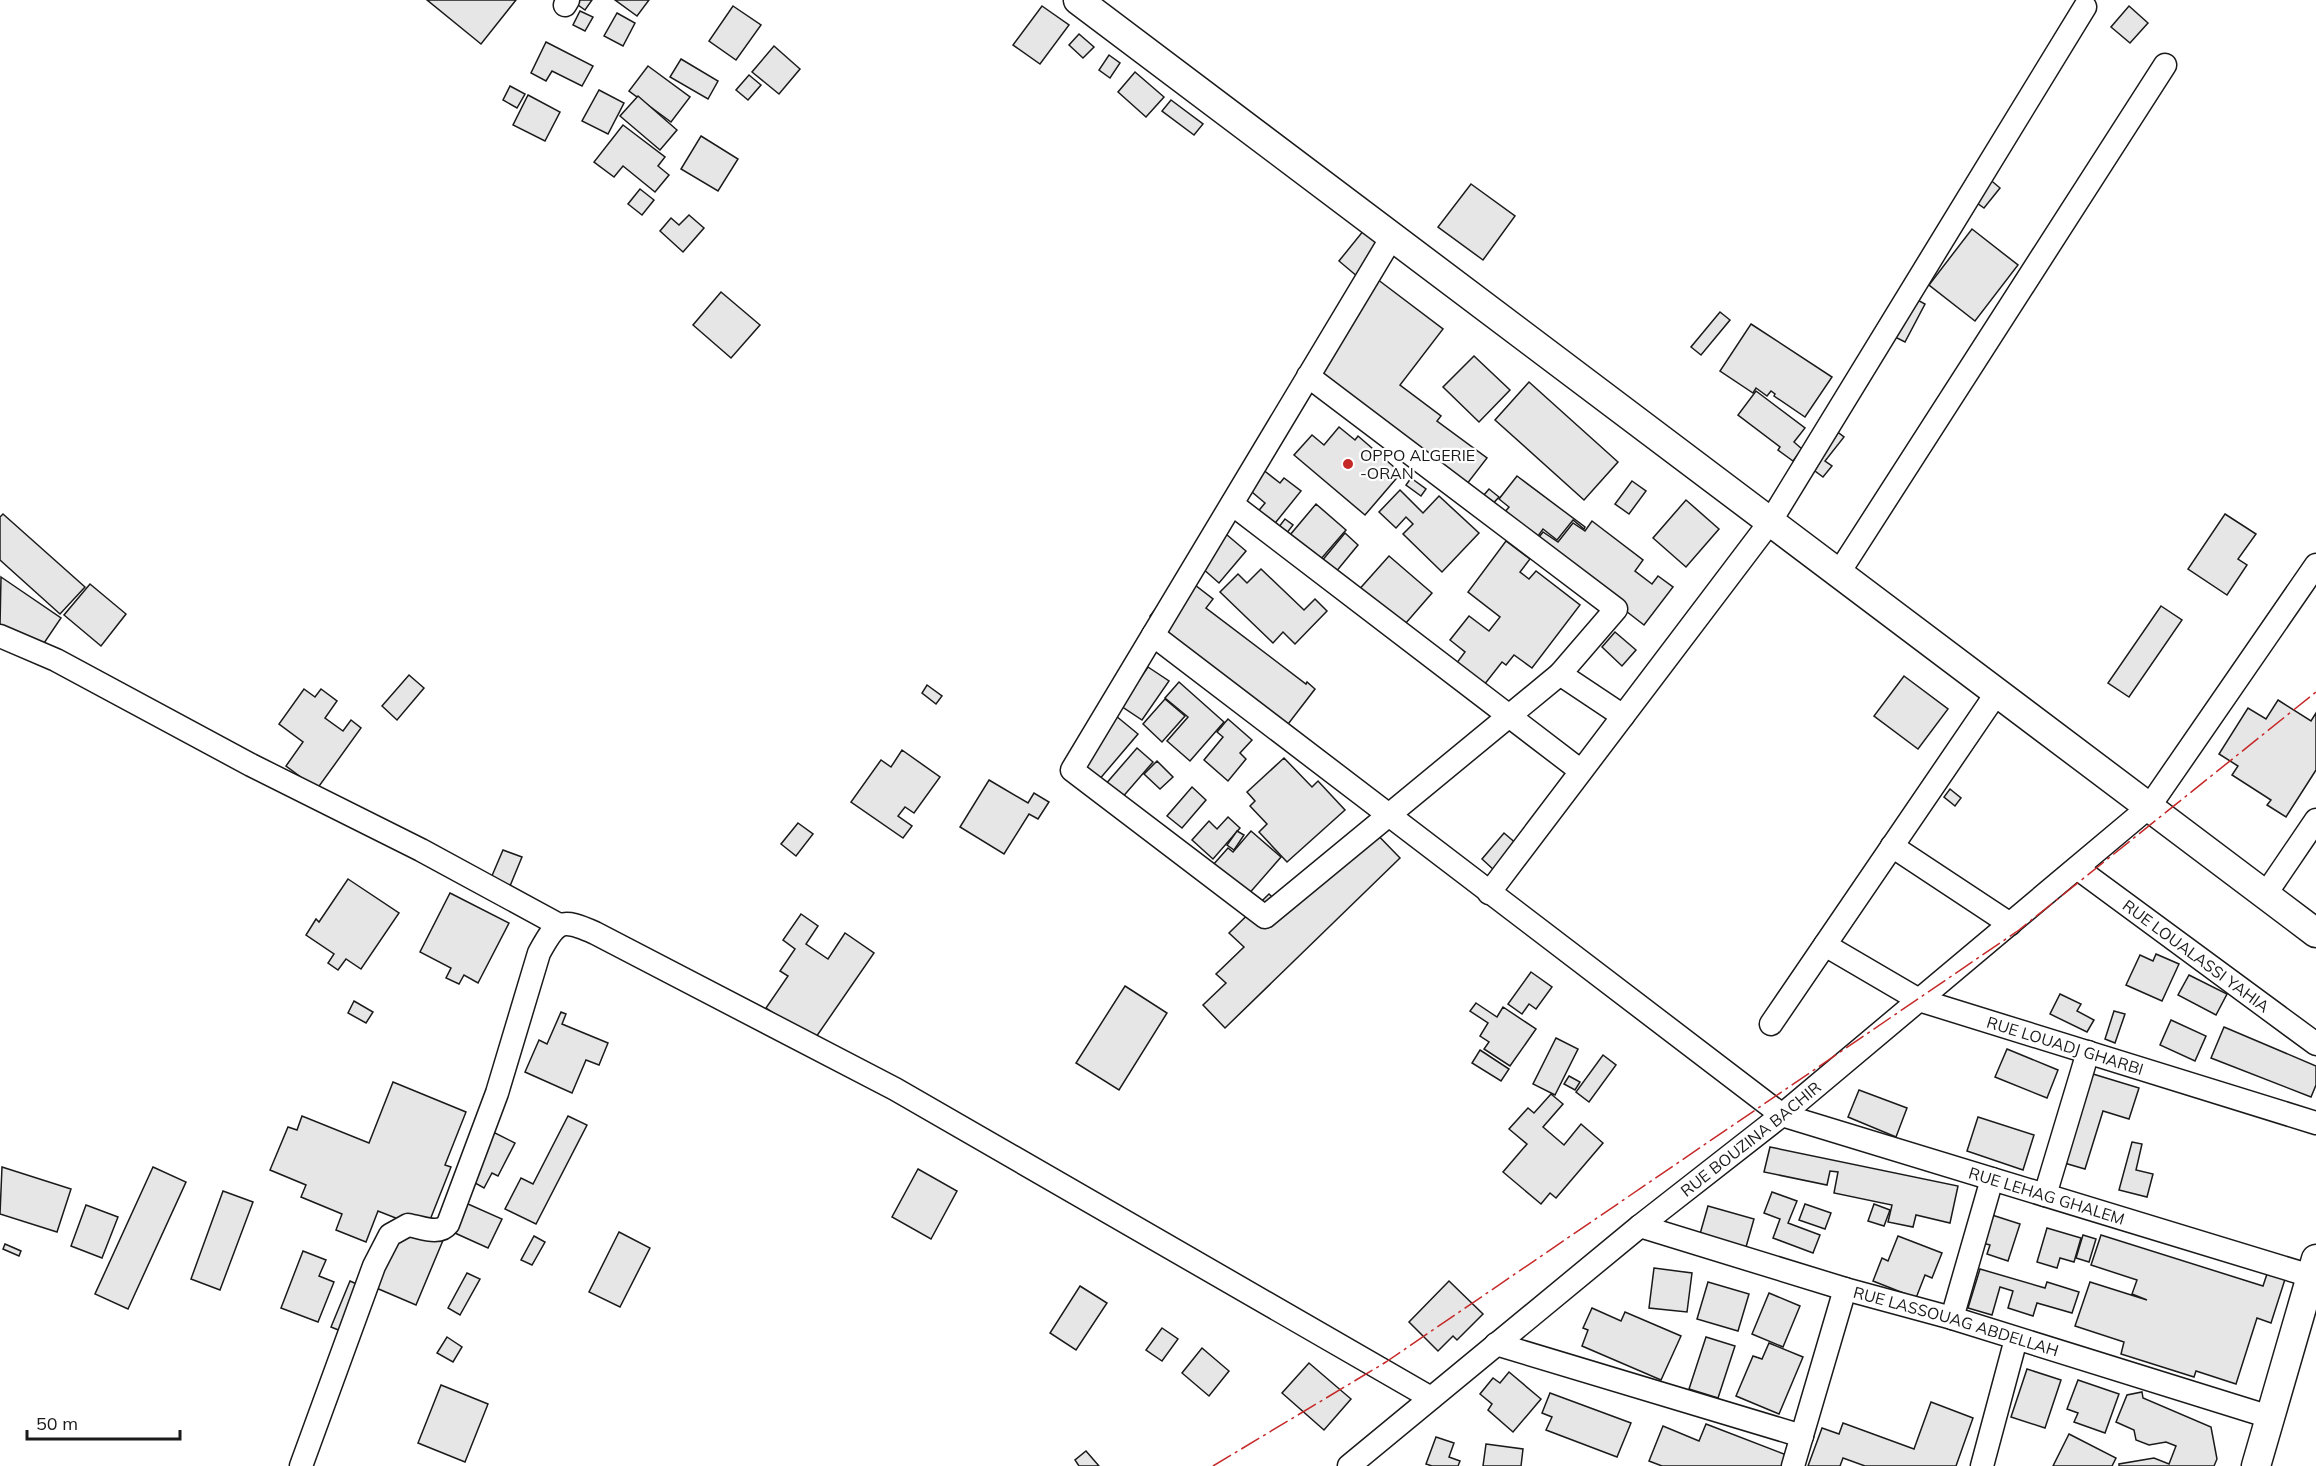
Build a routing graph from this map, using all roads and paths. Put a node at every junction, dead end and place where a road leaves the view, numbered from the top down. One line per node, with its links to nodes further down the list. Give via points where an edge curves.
1 (1078, 0): 4 (main road)
2 (2085, 7): 7 (street)
3 (2165, 65): 9 (street)
4 (1392, 237): 5 (street); 7 (main road)
5 (1308, 376): 6 (street); 12 (street, via 1616,609)
6 (1232, 504): 10 (street); 14 (street)
7 (1770, 522): 9 (main road); 15 (street)
8 (2316, 565): 17 (street, RUE BOUZINA BACHIR)
9 (1838, 574): 13 (main road)
10 (1153, 635): 18 (street); 18 (street, via 1072,770 1265,917)
11 (0, 636): 25 (street, via 56,660)
12 (1560, 674): 14 (street); 15 (street)
13 (1996, 694): 17 (main road); 20 (street)
14 (1509, 716): 16 (street); 18 (street)
15 (1623, 716): 16 (street)
16 (1581, 771): 22 (street)
17 (2149, 807): 21 (street, RUE BOUZINA BACHIR); 23 (main road)
18 (1388, 816): 22 (street)
19 (2316, 820): 23 (street)
20 (1892, 846): 24 (street); 27 (street)
21 (2077, 868): 24 (street, RUE BOUZINA BACHIR); 30 (street, RUE LOUALASSI YAHIA)
22 (1489, 893): 32 (street)
23 (2265, 895): 26 (main road)
24 (2010, 924): 28 (street, RUE BOUZINA BACHIR)
25 (559, 925): 42 (street, via 569,922 595,933 895,1089); 46 (street, via 539,953 497,1093 448,1224 434,1231 408,1225 390,1235 374,1266)
26 (2316, 933)
27 (1825, 945): 28 (street, RUE LOUADJ GHARBI); 29 (street)
28 (1919, 1000): 31 (street, RUE LOUADJ GHARBI); 32 (street, RUE BOUZINA BACHIR)
29 (1772, 1024)
30 (2316, 1044)
31 (2088, 1052): 33 (street, RUE LOUADJ GHARBI); 35 (street)
32 (1782, 1115): 34 (street, RUE LEHAG GHALEM); 36 (street, RUE BOUZINA BACHIR)
33 (2316, 1123)
34 (1992, 1179): 35 (street, RUE LEHAG GHALEM); 39 (street)
35 (2044, 1195): 37 (street, RUE LEHAG GHALEM)
36 (1640, 1226): 38 (street, RUE LASSOUAG ABDELLAH); 41 (street, RUE BOUZINA BACHIR)
37 (2314, 1267): 43 (main road)
38 (1845, 1289): 39 (street, RUE LASSOUAG ABDELLAH); 44 (street)
39 (1952, 1318): 40 (street, RUE LASSOUAG ABDELLAH)
40 (2016, 1339): 43 (street, RUE LASSOUAG ABDELLAH); 48 (street)
41 (1496, 1344): 42 (street, RUE BOUZINA BACHIR); 44 (street)
42 (1431, 1398): 45 (street, RUE BOUZINA BACHIR)
43 (2270, 1417): 49 (main road)
44 (1802, 1436): 47 (street)
45 (1356, 1465)
46 (302, 1466)
47 (1793, 1466)
48 (1982, 1466)
49 (2256, 1466)

